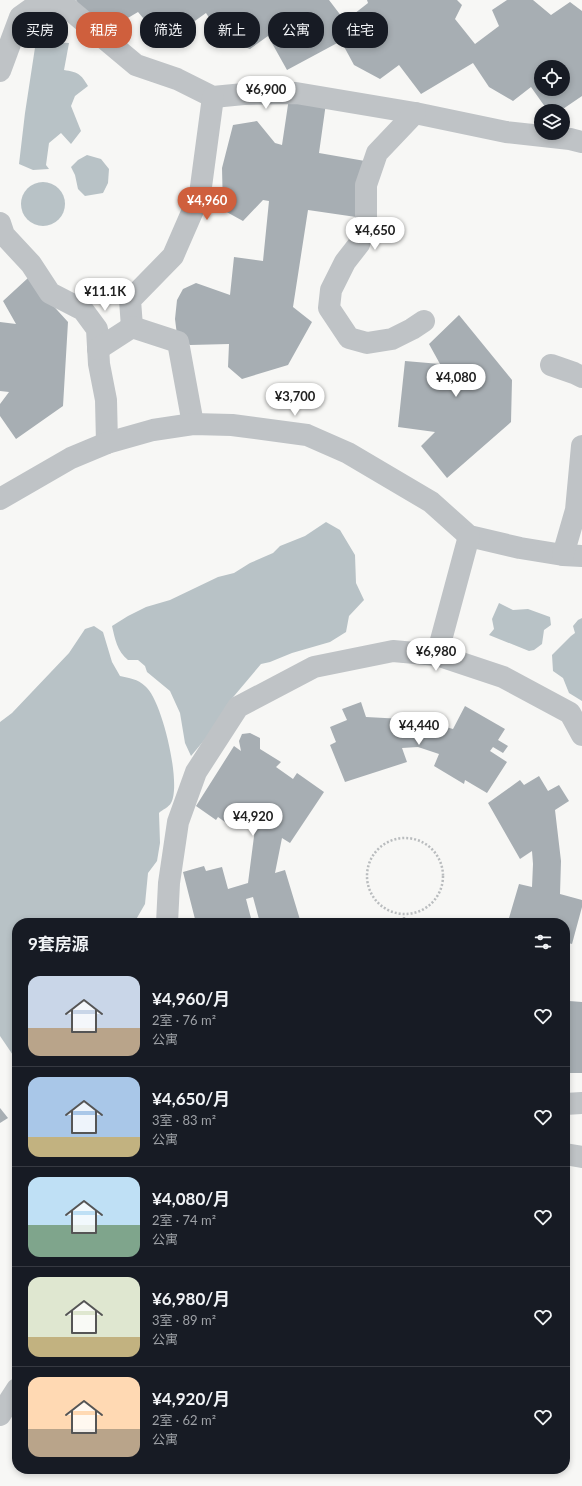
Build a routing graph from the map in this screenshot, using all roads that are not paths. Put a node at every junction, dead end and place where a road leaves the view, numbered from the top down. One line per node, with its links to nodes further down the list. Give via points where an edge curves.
1 (0, 72): 2 (street, via 20,17 38,4 63,4 136,65 176,79)
2 (213, 97): 3 (street, via 296,93); 7 (street, via 200,194 173,256 130,300)
3 (415, 113): 4 (street, via 506,132); 6 (street, via 377,153 366,185 366,224 359,244 345,262 331,290 329,308 349,338 367,343 392,339)
4 (582, 142)
5 (0, 224): 8 (street, via 4,235 31,264 50,293 83,310 97,329)
6 (424, 320)
7 (132, 327): 8 (street); 11 (street, via 178,342)
8 (98, 349): 12 (street, via 106,400)
9 (551, 365): 10 (street)
10 (582, 377)
11 (193, 424): 12 (street, via 153,430); 15 (street, via 232,425 307,435 348,453 414,491 431,502)
12 (107, 442): 14 (street, via 71,458)
13 (582, 446): 16 (street)
14 (0, 499)
15 (469, 536): 16 (street, via 520,548); 17 (street)
16 (572, 555)
17 (437, 655): 18 (street, via 503,677 570,713); 19 (street, via 393,651 314,667 238,707 196,772 178,822 169,883)
18 (582, 735)
19 (167, 918)
20 (582, 1103): 21 (street)
21 (570, 1104)
22 (570, 1155): 23 (street)
23 (582, 1157)
24 (12, 1397): 25 (street)
25 (0, 1415)

